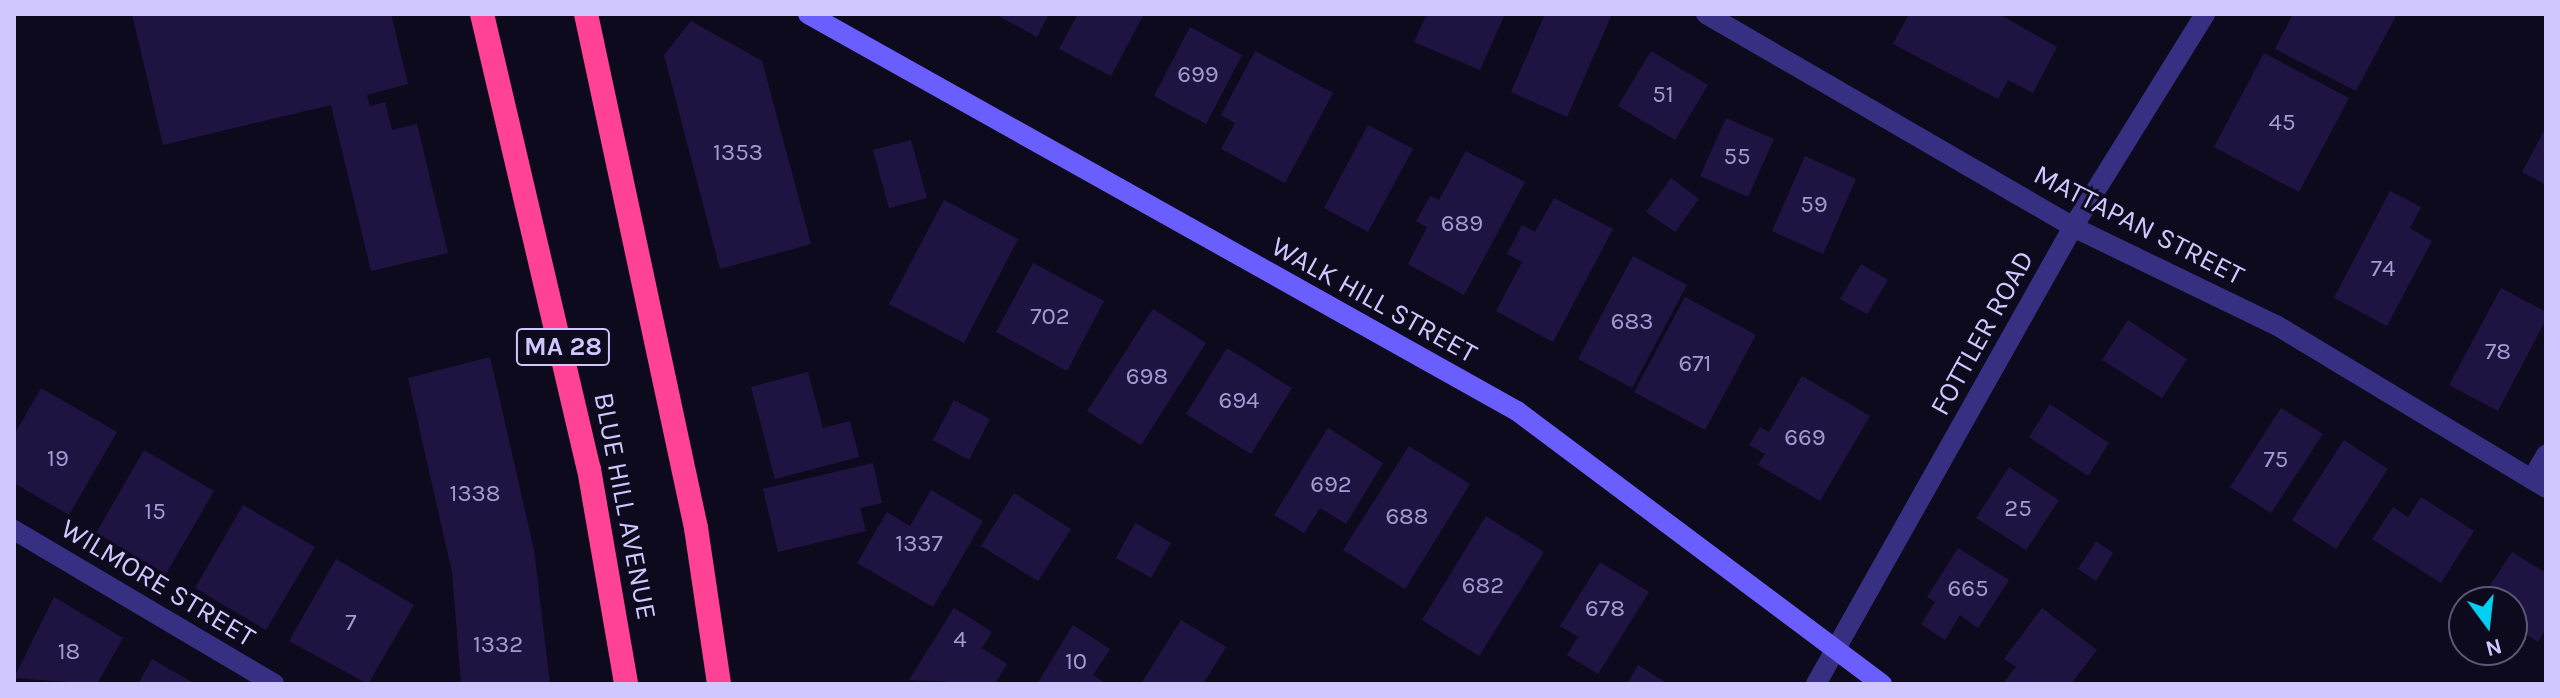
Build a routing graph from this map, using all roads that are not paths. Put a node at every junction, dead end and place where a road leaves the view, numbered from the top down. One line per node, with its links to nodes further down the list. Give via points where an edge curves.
1 (482, 14): 12 (highway, BLUE HILL AVENUE / MA 28, via 586,456)
2 (586, 14): 13 (highway, via 693,513)
3 (808, 14): 10 (main road, WALK HILL STREET, via 1517,411)
4 (1706, 14): 6 (street, MATTAPAN STREET)
5 (2205, 14): 6 (street, FOTTLER ROAD)
6 (2073, 227): 8 (street, MATTAPAN STREET, via 2276,325); 10 (street, FOTTLER ROAD)
7 (2546, 455): 8 (street)
8 (2539, 483)
9 (14, 530): 11 (street, WILMORE STREET)
10 (1838, 650): 14 (street, FOTTLER ROAD); 15 (main road, WALK HILL STREET)
11 (274, 684)
12 (626, 684)
13 (719, 684)
14 (1816, 684)
15 (1882, 684)

